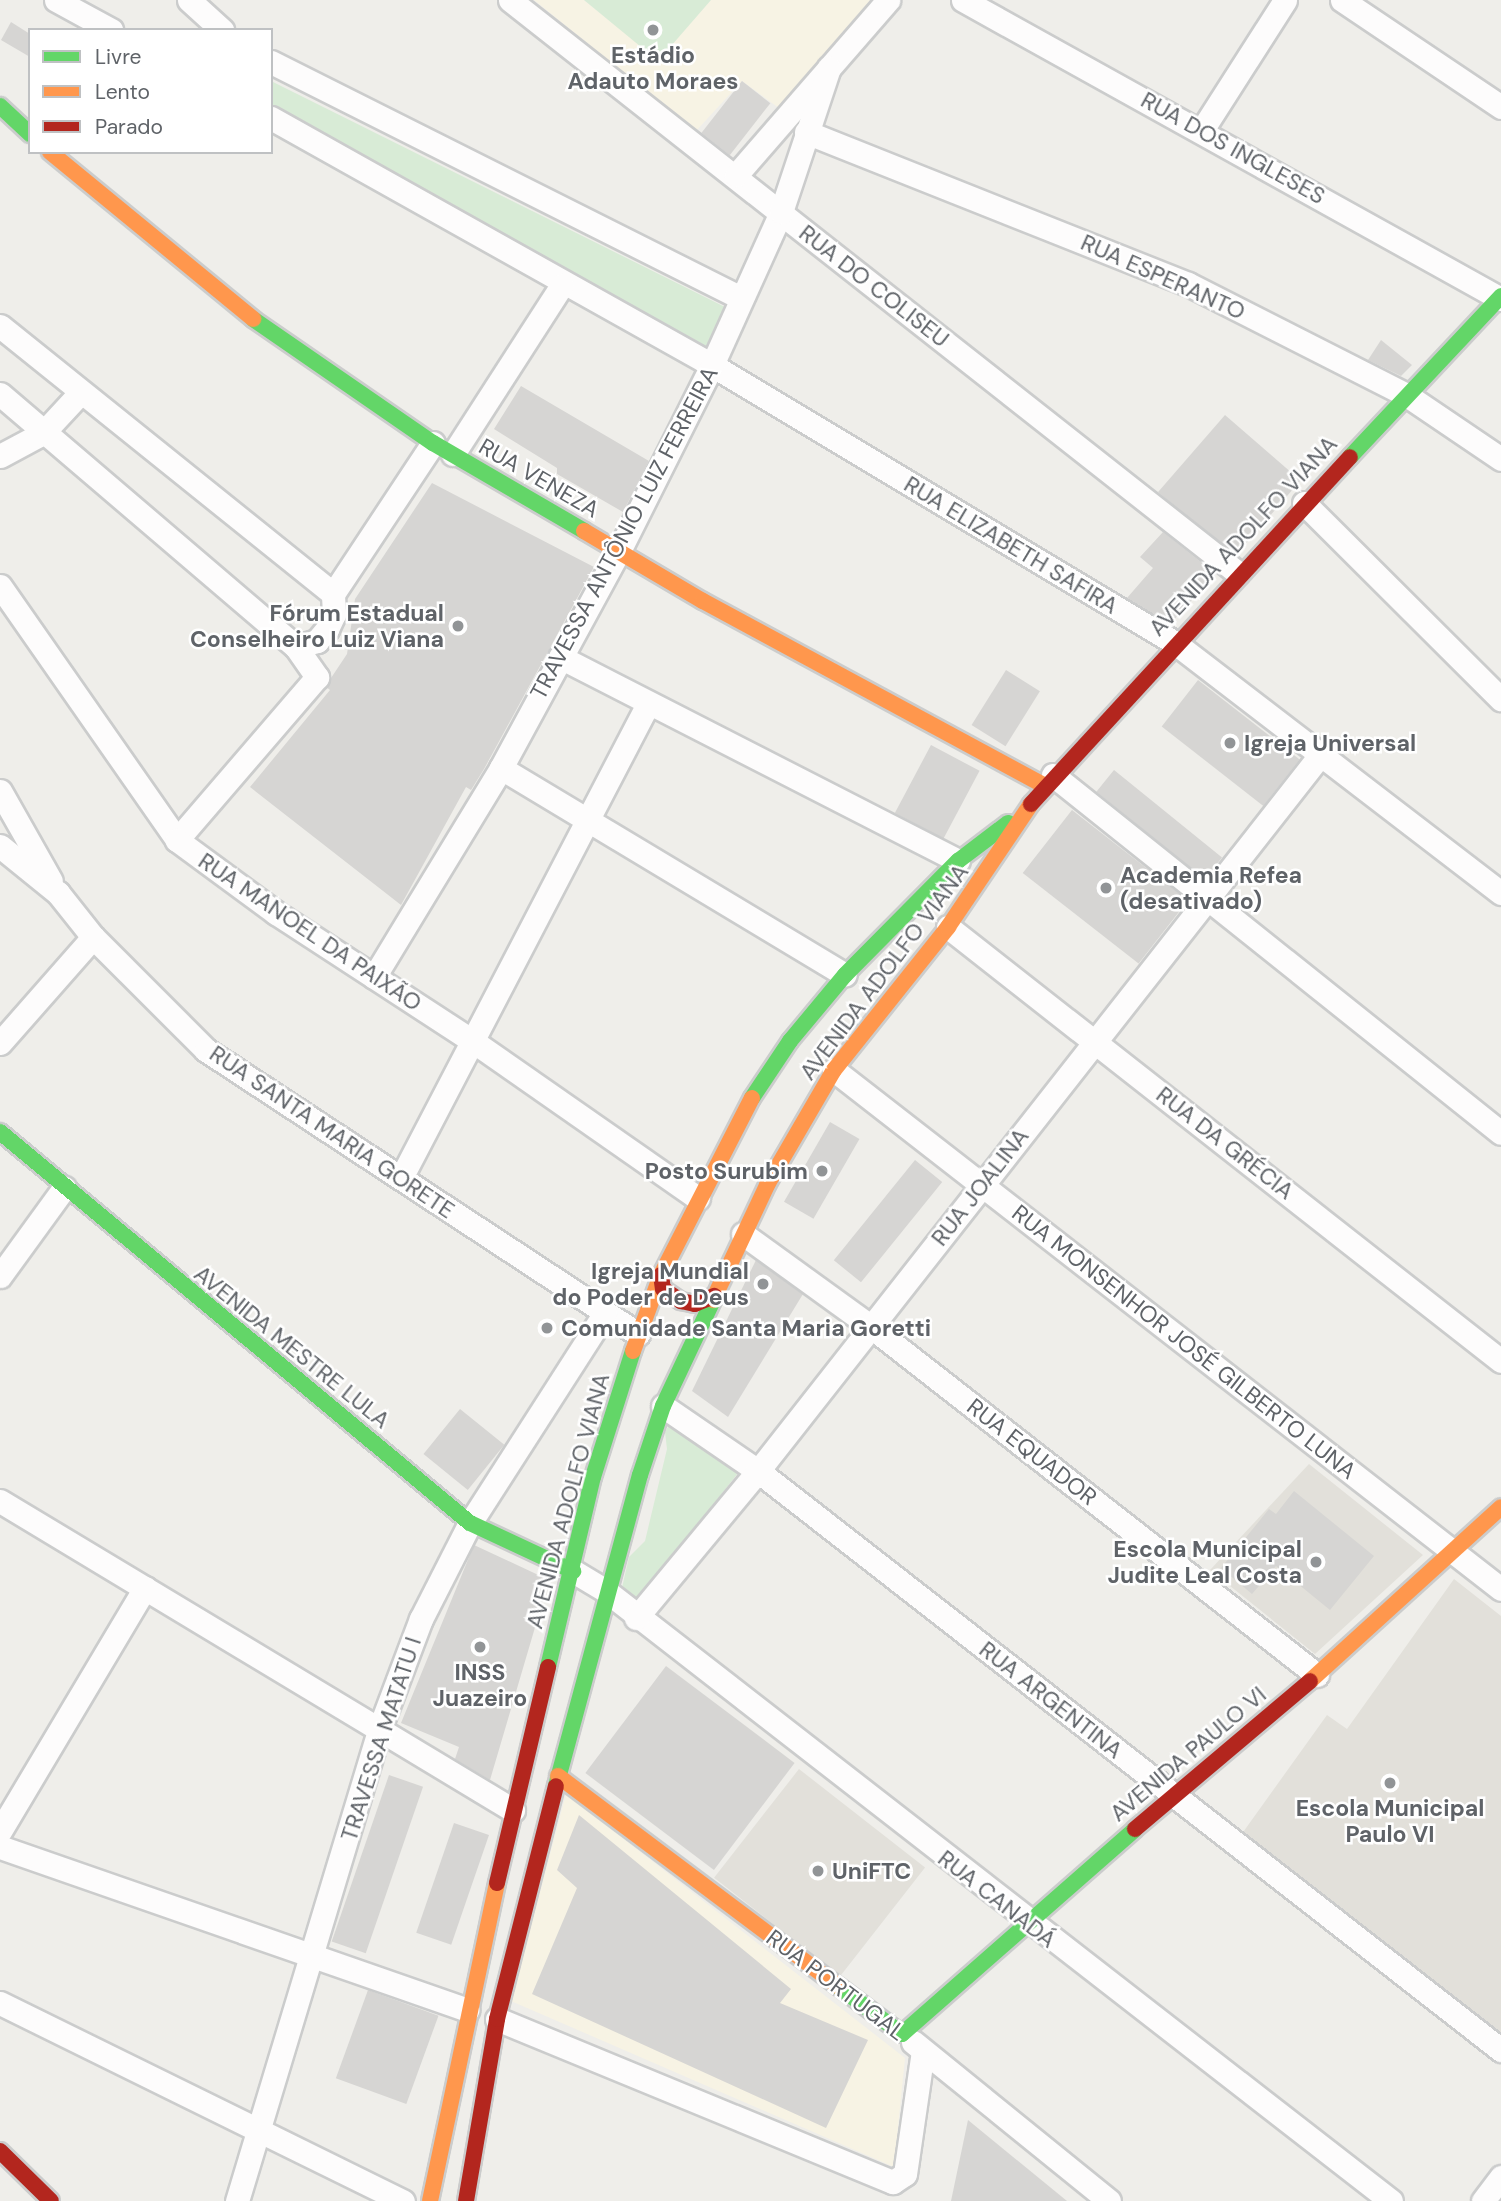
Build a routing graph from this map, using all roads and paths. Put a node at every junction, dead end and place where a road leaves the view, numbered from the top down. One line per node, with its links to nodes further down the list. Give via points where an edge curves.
1 (55, 0): 8 (street)
2 (189, 0): 9 (street)
3 (510, 0): 19 (street, RUA DO COLISEU)
4 (888, 0): 11 (street, TRAVESSA ANTÔNIO LUIZ FERREIRA)
5 (963, 0): 15 (street, RUA DOS INGLESES)
6 (1285, 0): 15 (street)
7 (1342, 0): 13 (street)
8 (107, 28)
9 (220, 28)
10 (273, 63): 22 (street)
11 (830, 68): 17 (street, TRAVESSA ANTÔNIO LUIZ FERREIRA); 19 (street, TRAVESSA ANTÔNIO LUIZ FERREIRA)
12 (0, 106): 16 (main road)
13 (1501, 107)
14 (273, 119): 21 (street, RUA ELIZABETH SAFIRA)
15 (1202, 130): 23 (street, RUA DOS INGLESES)
16 (28, 132)
17 (806, 132): 20 (street, TRAVESSA ANTÔNIO LUIZ FERREIRA); 28 (street, RUA ESPERANTO, via 1188,284)
18 (52, 154): 30 (main road, RUA VENEZA, via 244,313)
19 (736, 175): 20 (street, RUA DO COLISEU)
20 (781, 212): 22 (street, TRAVESSA ANTÔNIO LUIZ FERREIRA); 35 (street, RUA DO COLISEU)
21 (562, 285): 25 (street, RUA ELIZABETH SAFIRA); 30 (street)
22 (741, 298): 25 (street, TRAVESSA ANTÔNIO LUIZ FERREIRA)
23 (1500, 298): 28 (main road, AVENIDA ADOLFO VIANA)
24 (0, 326): 26 (street)
25 (712, 365): 34 (street, TRAVESSA ANTÔNIO LUIZ FERREIRA); 38 (street, RUA ELIZABETH SAFIRA)
26 (80, 393): 29 (street); 37 (street)
27 (0, 394): 29 (street)
28 (1405, 394): 32 (street, RUA ESPERANTO); 33 (main road, AVENIDA ADOLFO VIANA)
29 (43, 433): 31 (street); 39 (street)
30 (443, 448): 34 (main road, RUA VENEZA); 37 (street)
31 (0, 456)
32 (1501, 459)
33 (1304, 503): 35 (main road, AVENIDA ADOLFO VIANA); 41 (street)
34 (619, 551): 40 (street, TRAVESSA ANTÔNIO LUIZ FERREIRA); 45 (main road, RUA VENEZA)
35 (1238, 573): 38 (main road, AVENIDA ADOLFO VIANA)
36 (0, 586): 49 (street, RUA MANOEL DA PAIXÃO)
37 (333, 594): 39 (street, via 334,614 327,629 317,641)
38 (1175, 643): 43 (street, RUA ELIZABETH SAFIRA); 45 (main road, AVENIDA ADOLFO VIANA)
39 (296, 647): 49 (street, via 317,677)
40 (560, 657): 42 (street); 44 (street, TRAVESSA ANTÔNIO LUIZ FERREIRA)
41 (1501, 699)
42 (648, 704): 48 (street); 51 (street)
43 (1321, 754): 53 (street, RUA ELIZABETH SAFIRA); 54 (street, RUA JOALINA)
44 (501, 768): 48 (street); 59 (street, TRAVESSA ANTÔNIO LUIZ FERREIRA)
45 (1049, 780): 47 (main road, AVENIDA ADOLFO VIANA); 54 (street)
46 (0, 791): 52 (street, RUA SANTA MARIA GORETE)
47 (1023, 811): 51 (main road, AVENIDA ADOLFO VIANA); 55 (main road, AVENIDA ADOLFO VIANA)
48 (586, 816): 58 (street); 62 (street)
49 (177, 840): 59 (street, RUA MANOEL DA PAIXÃO)
50 (0, 846): 52 (street, RUA SANTA MARIA GORETE)
51 (958, 861): 57 (main road, AVENIDA ADOLFO VIANA)
52 (58, 893): 56 (street, RUA SANTA MARIA GORETE)
53 (1501, 893)
54 (1207, 899): 61 (street, RUA JOALINA); 66 (street)
55 (948, 927): 60 (main road, AVENIDA ADOLFO VIANA); 61 (street, RUA DA GRÉCIA)
56 (93, 937): 63 (street); 67 (street, RUA SANTA MARIA GORETE, via 206,1050)
57 (864, 956): 58 (main road, AVENIDA ADOLFO VIANA); 60 (main road, via 889,965)
58 (845, 975): 70 (main road, AVENIDA ADOLFO VIANA, via 790,1041 750,1101)
59 (374, 977): 62 (street, RUA MANOEL DA PAIXÃO)
60 (892, 997): 64 (main road, AVENIDA ADOLFO VIANA)
61 (1094, 1040): 68 (street, RUA JOALINA); 78 (street, RUA DA GRÉCIA)
62 (474, 1042): 67 (street); 70 (street, RUA MANOEL DA PAIXÃO)
63 (0, 1043)
64 (834, 1070): 68 (street, RUA MONSENHOR JOSÉ GILBERTO LUNA); 71 (main road, AVENIDA ADOLFO VIANA)
65 (0, 1132): 69 (main road, AVENIDA MESTRE LULA)
66 (1501, 1133)
67 (401, 1178): 75 (street, RUA SANTA MARIA GORETE)
68 (983, 1185): 76 (street, RUA JOALINA); 84 (street, RUA MONSENHOR JOSÉ GILBERTO LUNA)
69 (64, 1188): 73 (street); 83 (main road, AVENIDA MESTRE LULA)
70 (698, 1198): 72 (main road, AVENIDA ADOLFO VIANA)
71 (743, 1234): 74 (main road, AVENIDA ADOLFO VIANA); 76 (street, RUA EQUADOR)
72 (661, 1275): 74 (main road, via 663,1289 681,1301 695,1304); 77 (main road, AVENIDA ADOLFO VIANA)
73 (0, 1276)
74 (714, 1296): 79 (main road, AVENIDA ADOLFO VIANA)
75 (605, 1313): 77 (street, RUA SANTA MARIA GORETE); 83 (street, TRAVESSA MATATU I)
76 (870, 1326): 80 (street, RUA JOALINA); 90 (street, RUA EQUADOR)
77 (638, 1335): 85 (main road, AVENIDA ADOLFO VIANA, via 593,1478)
78 (1501, 1361)
79 (663, 1406): 80 (street, RUA ARGENTINA); 88 (main road, AVENIDA ADOLFO VIANA)
80 (758, 1471): 89 (street, RUA JOALINA); 93 (street, RUA ARGENTINA)
81 (0, 1501): 86 (street)
82 (1501, 1507): 84 (main road, AVENIDA PAULO VI)
83 (470, 1523): 85 (main road, AVENIDA MESTRE LULA); 91 (street, TRAVESSA MATATU I, via 421,1619)
84 (1452, 1549): 87 (street, RUA MONSENHOR JOSÉ GILBERTO LUNA); 90 (main road, AVENIDA PAULO VI)
85 (573, 1571): 88 (street, RUA CANADÁ); 94 (main road, AVENIDA ADOLFO VIANA)
86 (145, 1588): 91 (street); 95 (street)
87 (1501, 1588)
88 (606, 1591): 89 (street, RUA CANADÁ); 92 (main road, AVENIDA ADOLFO VIANA)
89 (636, 1618): 97 (street, RUA CANADÁ)
90 (1317, 1675): 93 (main road, AVENIDA PAULO VI)
91 (379, 1730): 94 (street); 98 (street, TRAVESSA MATATU I)
92 (558, 1776): 101 (main road, AVENIDA ADOLFO VIANA); 102 (main road, RUA PORTUGAL)
93 (1174, 1796): 97 (main road, AVENIDA PAULO VI); 104 (street, RUA ARGENTINA)
94 (513, 1810): 100 (main road, AVENIDA ADOLFO VIANA)
95 (0, 1831)
96 (0, 1847): 98 (street)
97 (1026, 1922): 102 (main road, AVENIDA PAULO VI); 114 (street, RUA CANADÁ)
98 (314, 1957): 100 (street); 105 (street, TRAVESSA MATATU I)
99 (0, 2003): 105 (street)
100 (467, 2010): 111 (main road, AVENIDA ADOLFO VIANA)
101 (497, 2019): 103 (street, via 893,2182 905,2174); 112 (main road, AVENIDA ADOLFO VIANA)
102 (902, 2034): 103 (street, RUA PORTUGAL)
103 (923, 2050): 113 (street, RUA PORTUGAL)
104 (1501, 2050)
105 (260, 2130): 109 (street, TRAVESSA MATATU I); 110 (street)
106 (0, 2151): 108 (main road)
107 (1501, 2177): 115 (street)
108 (51, 2201)
109 (237, 2201)
110 (403, 2201)
111 (430, 2201)
112 (466, 2201)
113 (1109, 2201)
114 (1391, 2201)
115 (1483, 2201)

